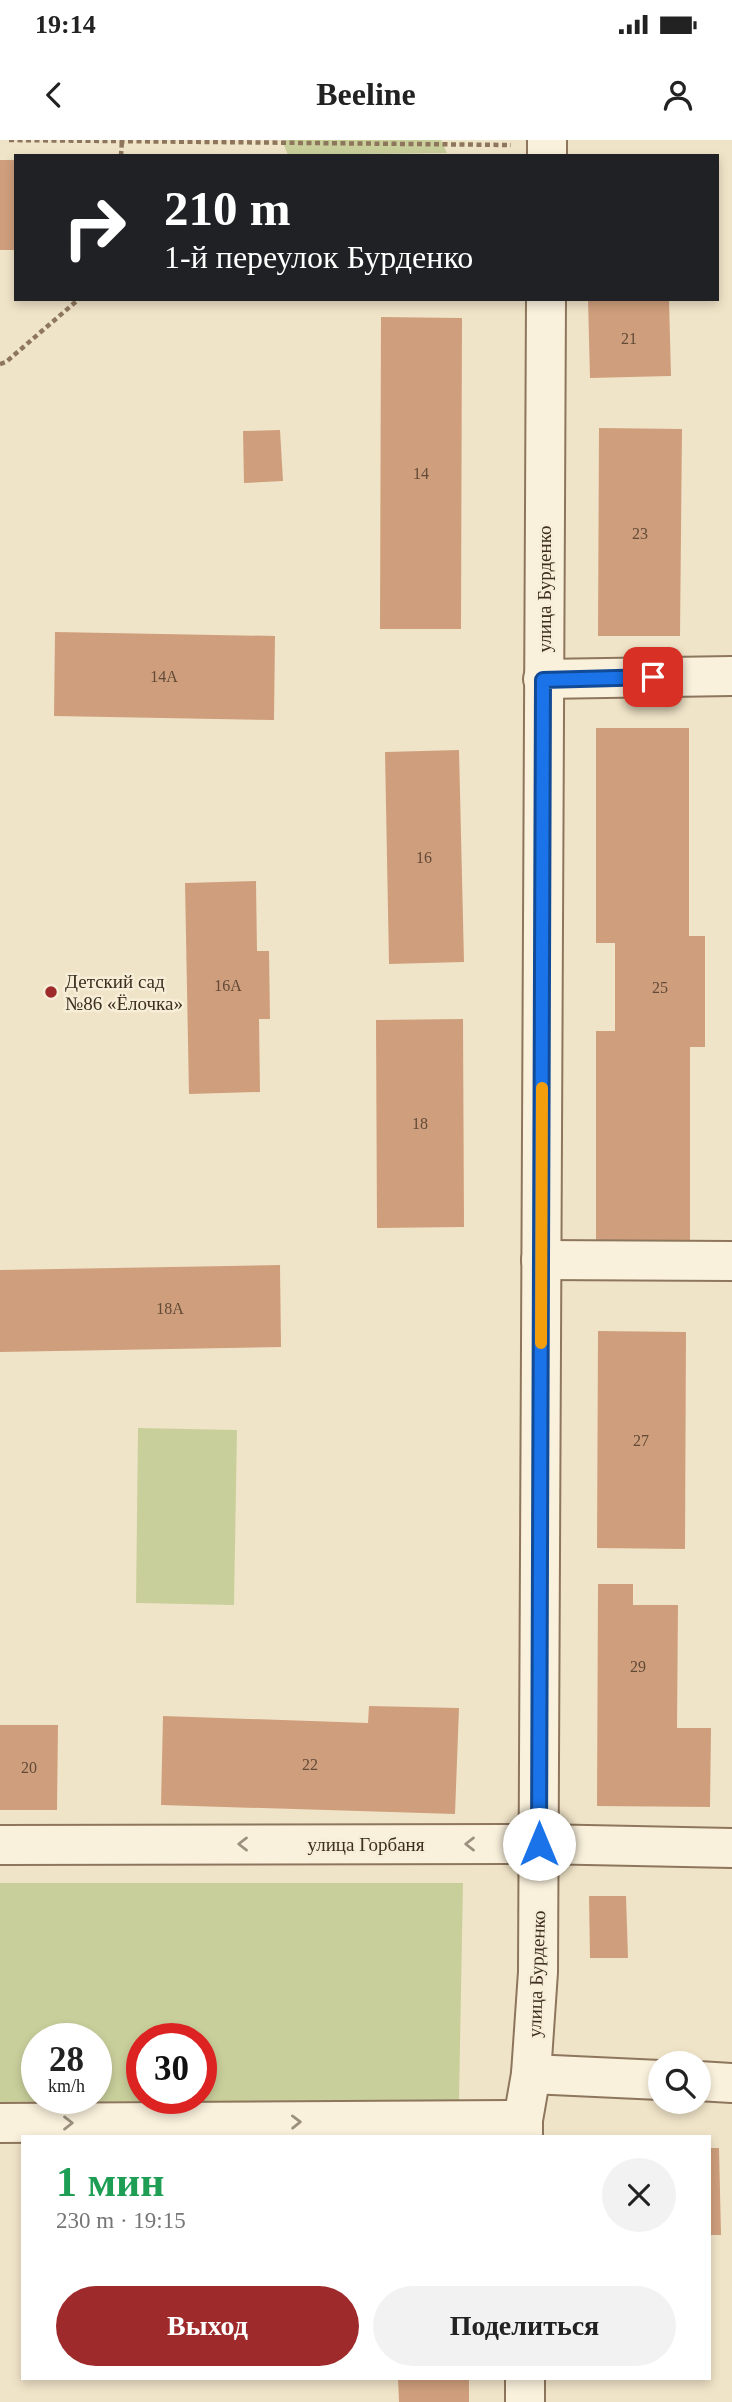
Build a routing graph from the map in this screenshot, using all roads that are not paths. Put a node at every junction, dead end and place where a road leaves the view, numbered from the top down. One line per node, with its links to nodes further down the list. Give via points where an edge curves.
1 (546, 301): 3 (street, улица Бурденко)
2 (732, 676): 3 (street)
3 (543, 680): 4 (street, улица Бурденко)
4 (541, 1260): 5 (street); 6 (street, улица Бурденко)
5 (732, 1261)
6 (539, 1844): 7 (street, улица Горбаня, one-way to 7); 8 (street, улица Горбаня); 9 (street, улица Бурденко)
7 (0, 1845)
8 (732, 1848)
9 (531, 2074): 10 (street); 14 (street, улица Бурденко)
10 (648, 2079)
11 (711, 2082): 12 (street)
12 (732, 2083)
13 (0, 2123): 14 (street, one-way to 14)
14 (523, 2128)
15 (525, 2380): 16 (street)
16 (525, 2402)

